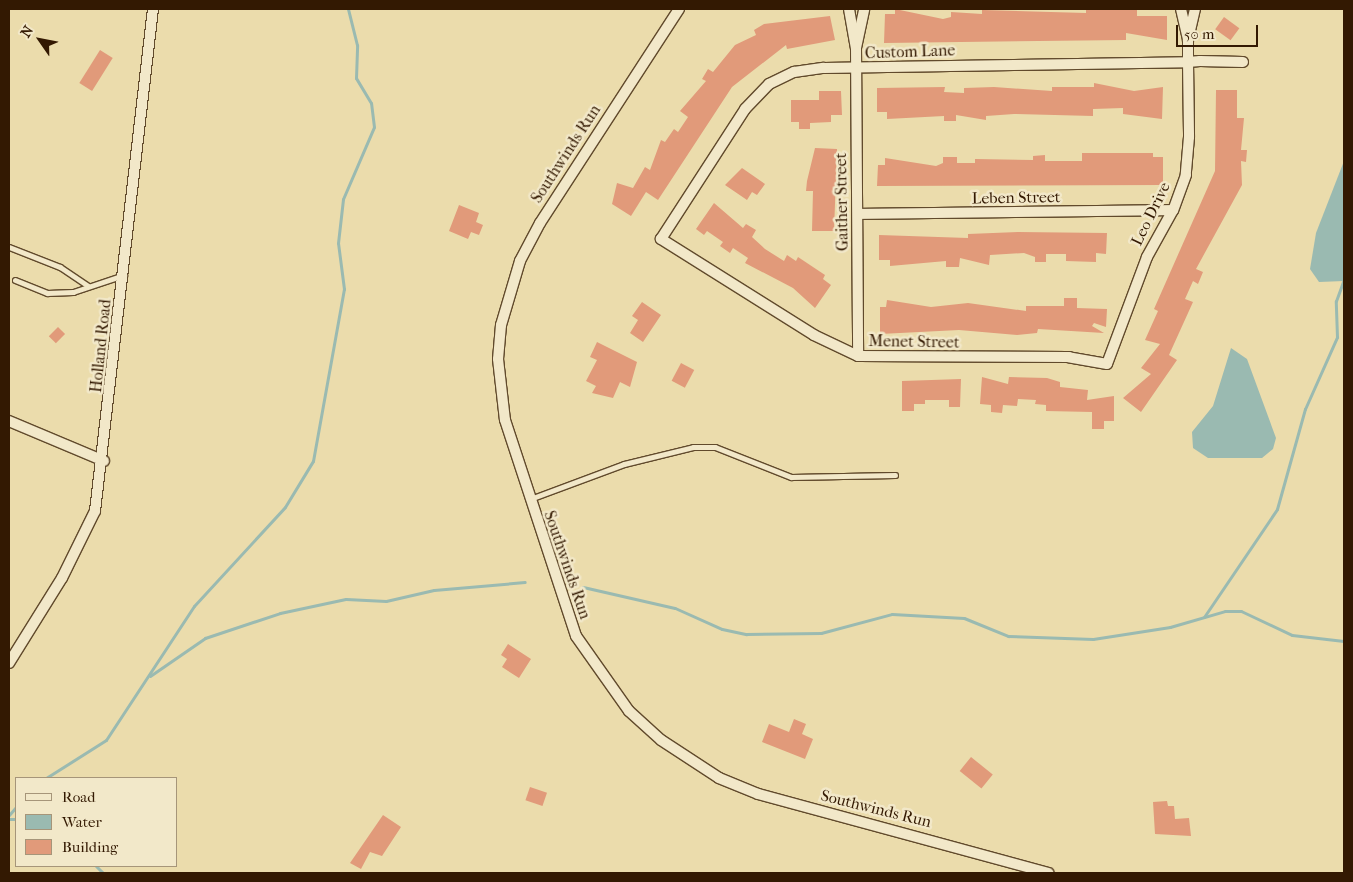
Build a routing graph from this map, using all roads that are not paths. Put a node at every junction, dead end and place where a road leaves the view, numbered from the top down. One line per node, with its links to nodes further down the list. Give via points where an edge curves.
1 (153, 9): 16 (street, Holland Road)
2 (679, 9): 24 (street, Southwinds Run, via 540,223 506,299 498,359 500,388)
3 (849, 9): 8 (street, Gaither Street)
4 (864, 9): 8 (street, Gaither Street)
5 (1181, 9): 7 (street, Leo Drive)
6 (1195, 9): 7 (street, Leo Drive)
7 (1188, 40): 9 (street, Leo Drive)
8 (856, 48): 11 (street, Gaither Street)
9 (1188, 62): 10 (street, Custom Lane); 11 (street, Custom Lane); 12 (street, Leo Drive, via 1186,175)
10 (1243, 62)
11 (854, 68): 13 (street, Gaither Street); 14 (street, Custom Lane, via 794,72 769,84 744,109)
12 (1174, 210): 13 (street, Leben Street); 20 (street, Leo Drive, via 1146,257)
13 (858, 214): 19 (street, Gaither Street)
14 (661, 238): 19 (street, Menet Street, via 814,335)
15 (9, 247): 18 (lane, via 60,267)
16 (124, 274): 18 (lane); 22 (street, Holland Road)
17 (15, 280): 18 (lane, via 47,293 73,292)
18 (88, 286)
19 (858, 356): 20 (street, Menet Street, via 1069,357)
20 (1108, 364)
21 (9, 421): 22 (street)
22 (104, 461): 25 (street, Holland Road, via 95,511 81,544)
23 (895, 475): 24 (lane, via 791,476 715,447 693,447 624,464)
24 (529, 499): 26 (street, Southwinds Run, via 576,636 629,711 677,751 719,778 758,794)
25 (9, 663)
26 (1048, 873)

